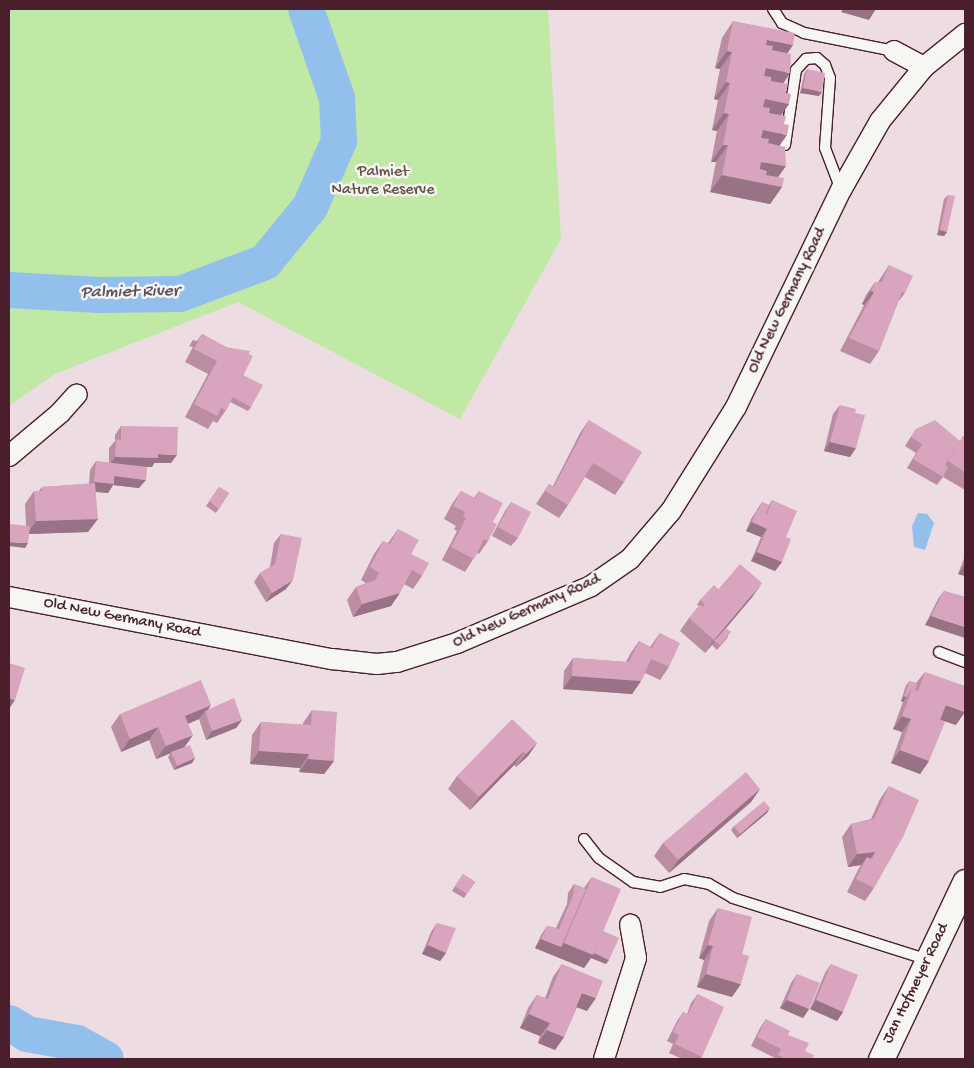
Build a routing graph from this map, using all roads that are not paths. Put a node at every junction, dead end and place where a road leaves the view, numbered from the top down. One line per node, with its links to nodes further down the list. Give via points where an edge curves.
1 (773, 9): 3 (lane, via 782,23 804,33)
2 (965, 34): 4 (street, Old New Germany Road)
3 (894, 51): 4 (street)
4 (924, 67): 6 (street, Old New Germany Road, via 880,121)
5 (785, 145): 6 (lane, via 796,70 806,58 817,58 825,65 830,78 825,148)
6 (841, 190): 9 (street, Old New Germany Road, via 765,351 714,443 649,540 630,559 591,586 458,643 397,662 377,664 332,659)
7 (78, 394): 8 (street)
8 (9, 456)
9 (9, 597)
10 (939, 652): 11 (lane)
11 (965, 662)
12 (584, 839): 15 (lane, via 599,858 634,882 660,886 684,879 709,884 742,901)
13 (965, 882): 15 (street, Jan Hofmeyer Road)
14 (630, 925): 16 (street, via 636,958)
15 (930, 960): 17 (street, Jan Hofmeyer Road)
16 (604, 1059)
17 (881, 1059)

